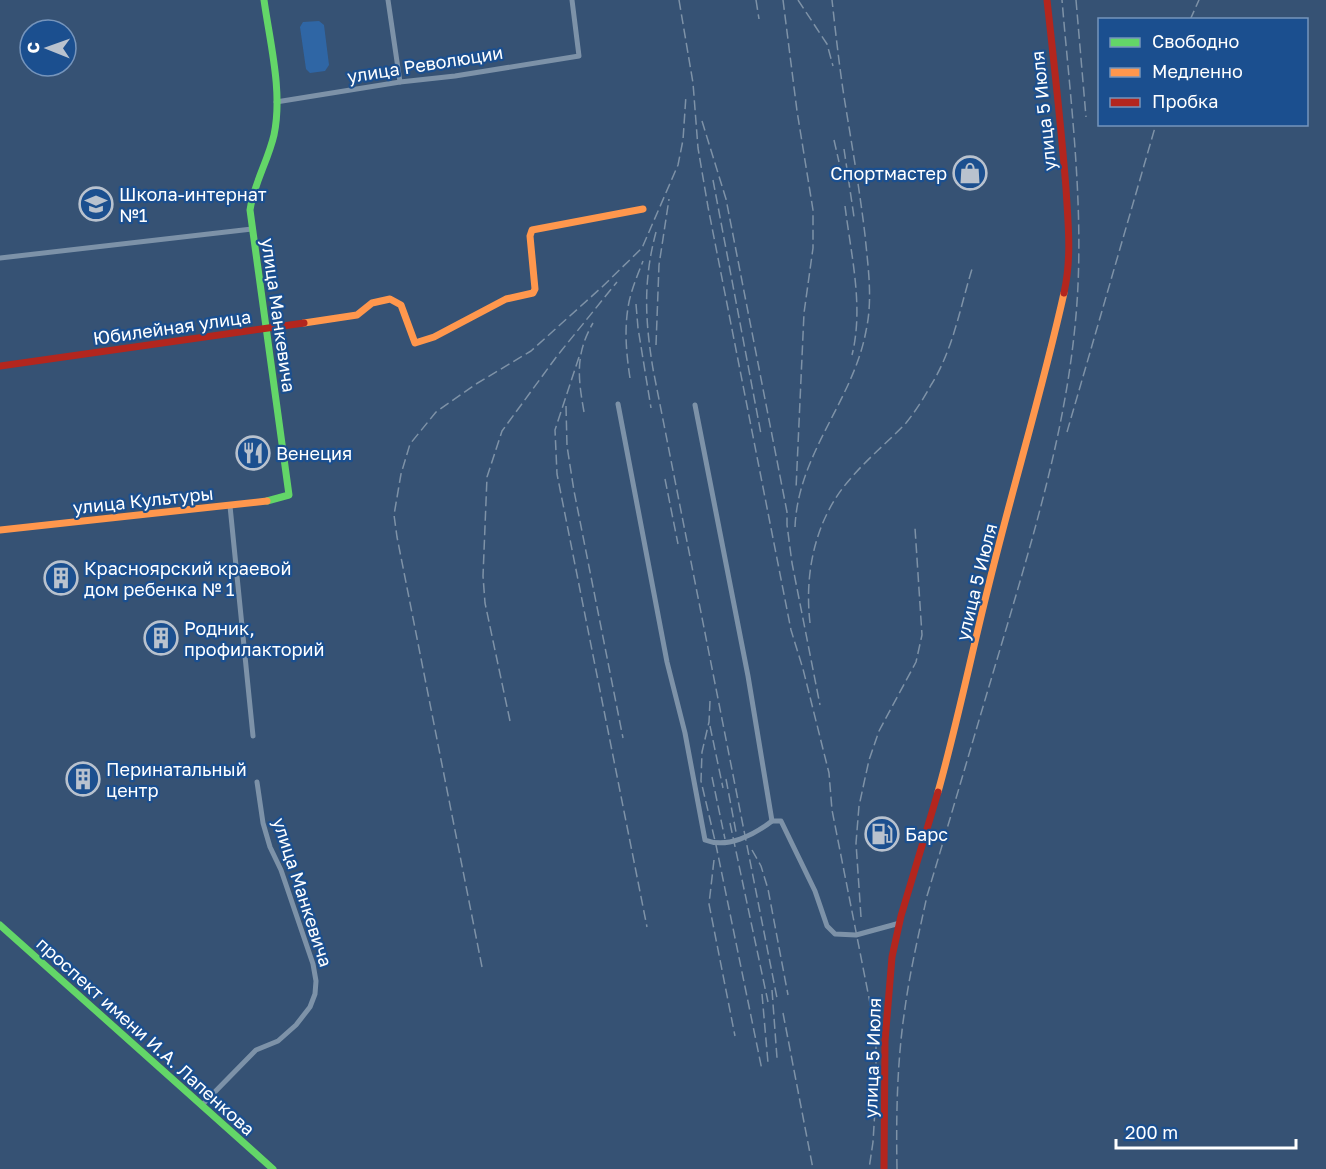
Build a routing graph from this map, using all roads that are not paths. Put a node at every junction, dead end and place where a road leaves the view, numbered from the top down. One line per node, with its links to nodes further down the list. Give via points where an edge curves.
1 (264, 0): 6 (main road, улица Манкевича)
2 (388, 0): 5 (street)
3 (572, 0): 5 (street, улица Революции, via 579,56)
4 (1047, 0): 20 (main road, улица 5 Июля, via 1063,148 1069,270 955,732)
5 (400, 82): 6 (street, улица Революции)
6 (276, 102): 8 (main road, улица Манкевича, via 274,132 252,192)
7 (643, 209): 10 (main road, Юбилейная улица, via 532,230 535,289 529,296 506,300 434,337 415,343 401,305 390,299 372,303 357,315)
8 (252, 229): 9 (street); 10 (main road, улица Манкевича)
9 (0, 258)
10 (265, 329): 11 (main road, Юбилейная улица); 14 (main road, улица Манкевича)
11 (0, 366)
12 (618, 404): 19 (street, via 705,840 716,845 737,840)
13 (695, 405): 19 (street)
14 (289, 495): 15 (main road, улица Культуры)
15 (230, 506): 16 (main road, улица Культуры); 17 (street)
16 (0, 530)
17 (253, 736)
18 (257, 782): 22 (street, улица Манкевича, via 270,847 313,964 315,994 296,1025 278,1041 256,1050)
19 (772, 821): 20 (street, via 781,821 815,891 827,926 835,934 856,935)
20 (900, 923): 24 (main road, улица 5 Июля, via 892,957 885,1041)
21 (0, 925): 22 (main road, проспект имени И.А. Лапенкова)
22 (202, 1105): 23 (main road, проспект имени И.А. Лапенкова)
23 (273, 1169)
24 (884, 1169)

